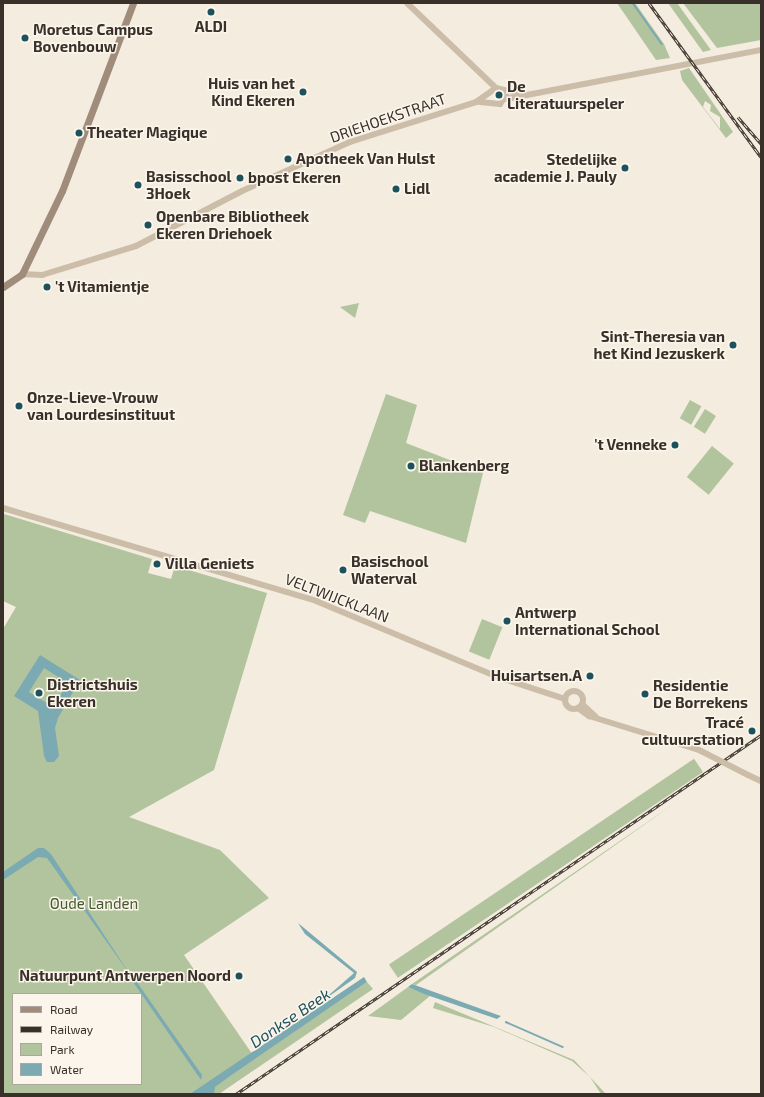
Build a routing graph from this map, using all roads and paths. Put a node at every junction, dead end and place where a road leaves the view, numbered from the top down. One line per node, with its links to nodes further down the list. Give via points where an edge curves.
1 (133, 3): 11 (main road, via 62,191)
2 (407, 3): 4 (street)
3 (761, 50): 7 (street, DRIEHOEKSTRAAT)
4 (496, 88): 5 (street, DRIEHOEKSTRAAT); 6 (street, DRIEHOEKSTRAAT)
5 (505, 91): 7 (street, DRIEHOEKSTRAAT); 8 (street)
6 (490, 93): 9 (street); 10 (street, DRIEHOEKSTRAAT)
7 (526, 95): 8 (street, DRIEHOEKSTRAAT)
8 (506, 99): 9 (street, DRIEHOEKSTRAAT, via 500,104)
9 (492, 100): 10 (street, DRIEHOEKSTRAAT)
10 (476, 102): 11 (street, DRIEHOEKSTRAAT, via 354,140 242,192 136,246 42,275)
11 (22, 274): 12 (main road)
12 (3, 287)
13 (3, 508): 14 (street, VELTWIJCKLAAN, via 316,601 498,677)
14 (565, 699): 15 (street, VELTWIJCKLAAN, via 570,708); 15 (street, VELTWIJCKLAAN, via 569,692 577,691 583,698)
15 (580, 706): 16 (street, VELTWIJCKLAAN, bridge, via 600,720 699,750)
16 (761, 781)

